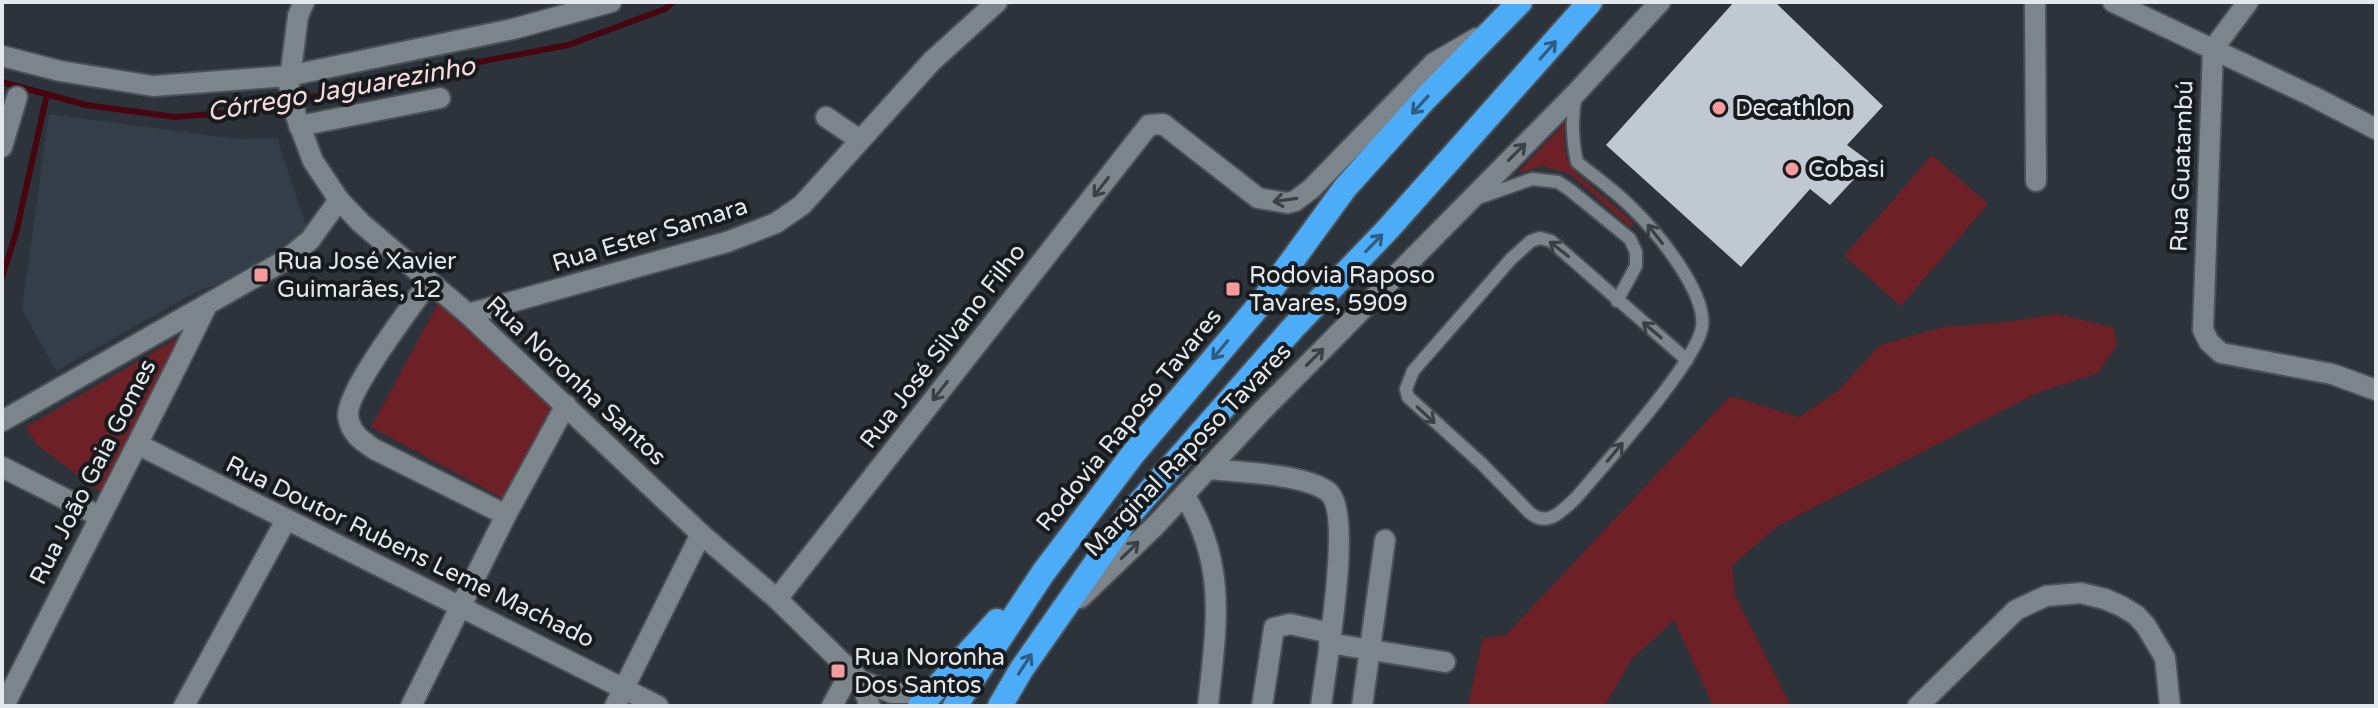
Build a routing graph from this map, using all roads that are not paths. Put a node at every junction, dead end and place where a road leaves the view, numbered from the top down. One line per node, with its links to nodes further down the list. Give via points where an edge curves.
1 (304, 2): 13 (street, Rua Noronha Santos)
2 (611, 2): 13 (street)
3 (997, 2): 20 (street, Rua Ester Samara, via 932,61)
4 (1520, 2): 10 (highway, Rodovia Raposo Tavares)
5 (1590, 2): 45 (highway, one-way to 5, via 1130,514 1210,421)
6 (1660, 2): 14 (street, Marginal Raposo Tavares)
7 (2035, 2): 22 (street)
8 (2113, 2): 11 (street)
9 (2248, 2): 11 (street, Rua Guatambú)
10 (1493, 29): 42 (highway, Rodovia Raposo Tavares, one-way to 42, via 1345,188 1262,302 1133,454); 43 (street, Rua José Silvano Filho, one-way to 43, via 1434,63 1295,201 1258,198 1163,124 1149,125)
11 (2213, 49): 19 (street); 30 (street, Rua Guatambú, via 2203,330 2221,353 2332,374)
12 (2, 56): 13 (street, via 153,86)
13 (289, 81): 18 (street, Rua Noronha Santos)
14 (1577, 92): 24 (street, Marginal Raposo Tavares, one-way to 14); 29 (lane, one-way to 14, via 1702,332 1694,292 1631,206 1577,162)
15 (17, 97): 21 (street)
16 (440, 98): 18 (street)
17 (826, 117): 20 (street)
18 (298, 121): 23 (street, Rua Noronha Santos, via 313,161)
19 (2376, 129)
20 (860, 140): 28 (street, Rua Ester Samara, via 802,205 776,223 727,242)
21 (2, 147)
22 (2036, 181)
23 (339, 200): 25 (street, Rua Noronha Santos); 27 (street, via 310,240 287,259)
24 (1468, 202): 26 (lane, via 1532,179 1558,182 1630,239 1636,266); 35 (street, Marginal Raposo Tavares, one-way to 24)
25 (429, 282): 28 (street, Rua Noronha Santos); 37 (street, via 356,388 348,415 355,436 374,449)
26 (1617, 301): 29 (lane, one-way to 26); 29 (lane, one-way to 29, via 1551,241 1531,241 1413,371 1408,397 1529,512 1545,520 1576,498)
27 (207, 305): 32 (street); 33 (street, Rua João Gaia Gomes)
28 (468, 314): 31 (street, Rua Noronha Santos)
29 (1687, 360)
30 (2376, 390)
31 (566, 405): 37 (street); 40 (street, Rua Noronha Santos)
32 (2, 421)
33 (139, 445): 38 (street, Rua João Gaia Gomes); 39 (street, Rua Doutor Rubens Leme Machado)
34 (2, 467): 38 (street)
35 (1208, 469): 36 (street, Marginal Raposo Tavares); 46 (street, via 1313,483 1331,493 1339,509 1341,549)
36 (1184, 495): 45 (street, Marginal Raposo Tavares, one-way to 36); 60 (street, via 1200,520 1212,558 1217,614)
37 (506, 515): 44 (street)
38 (99, 516): 52 (street, Rua João Gaia Gomes)
39 (286, 520): 44 (street, Rua Doutor Rubens Leme Machado); 53 (street)
40 (701, 534): 43 (street, Rua Noronha Santos); 50 (street)
41 (1385, 540): 47 (street)
42 (1043, 573): 51 (highway); 58 (highway, Rodovia Raposo Tavares)
43 (777, 599): 49 (street, Rua Noronha Santos)
44 (461, 608): 50 (street, Rua Doutor Rubens Leme Machado); 54 (street)
45 (1053, 623): 59 (highway, one-way to 45)
46 (1329, 638): 47 (street); 61 (street, via 1290,624 1274,628); 62 (street)
47 (1370, 650): 48 (street); 63 (street)
48 (1445, 662)
49 (856, 676): 51 (street, Rua Noronha Santos, via 892,693); 56 (street); 57 (street, Rua Noronha Santos)
50 (620, 697): 55 (street, Rua Doutor Rubens Leme Machado)
51 (925, 699)
52 (4, 706)
53 (184, 706)
54 (411, 706)
55 (658, 706)
56 (832, 706)
57 (870, 706)
58 (955, 706)
59 (1000, 706)
60 (1208, 706)
61 (1262, 706)
62 (1321, 706)
63 (1362, 706)
64 (1918, 706): 65 (street, via 2016,610 2046,596 2081,593 2121,606 2146,626 2165,658)
65 (2170, 706)

